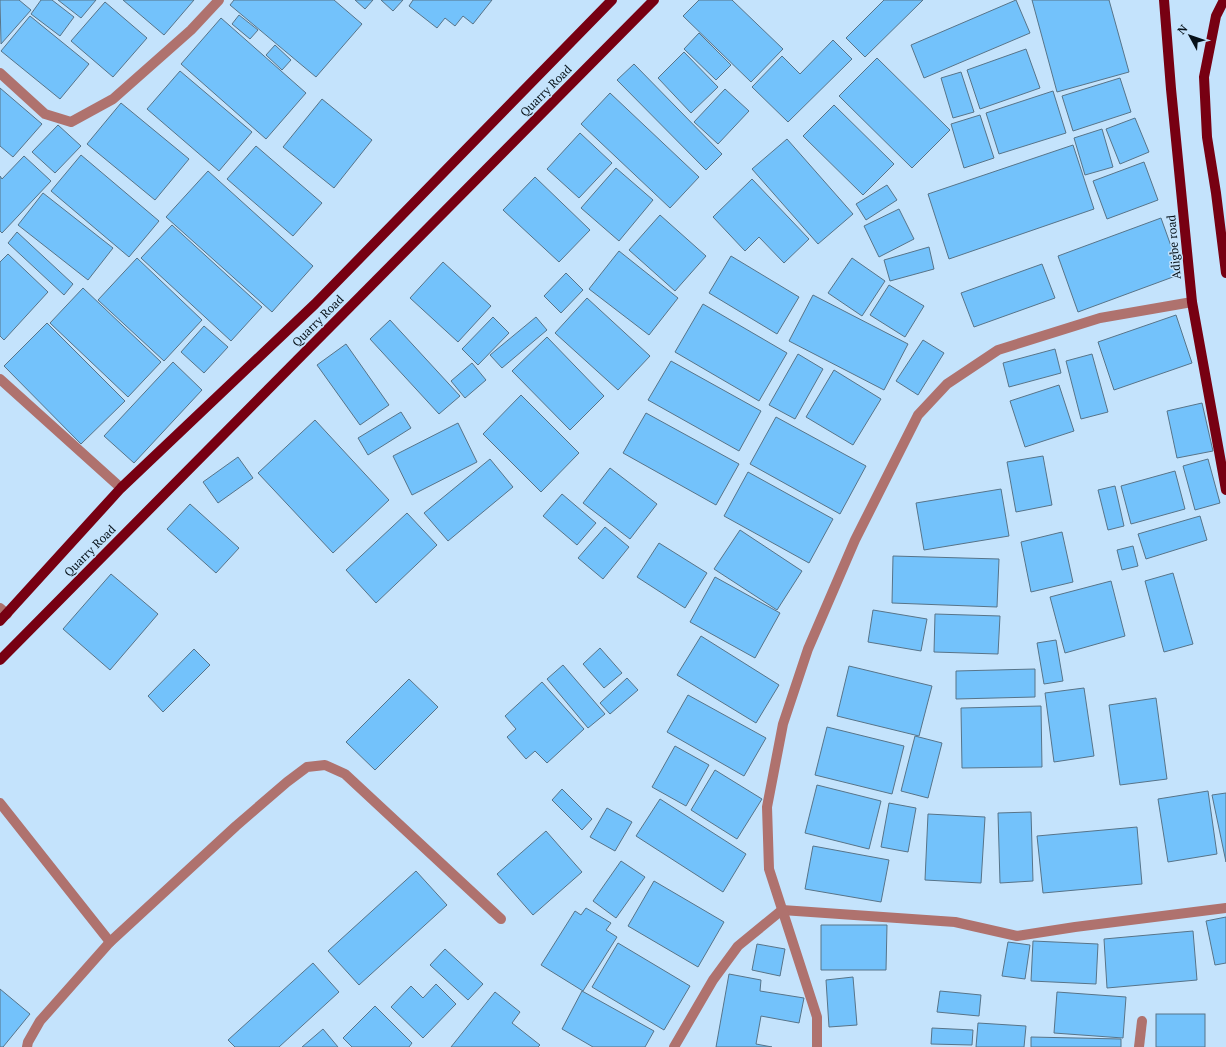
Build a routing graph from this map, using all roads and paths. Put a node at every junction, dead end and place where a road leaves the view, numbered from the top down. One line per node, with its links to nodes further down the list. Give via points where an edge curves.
1 (219, 0): 6 (street, via 191,30 113,99 71,122 45,114)
2 (612, 0): 10 (main road, Quarry Road, via 315,304)
3 (654, 0): 13 (main road, Quarry Road)
4 (1164, 0): 8 (main road, Adigbe road)
5 (1224, 0): 7 (main road, via 1216,16 1204,77 1207,137)
6 (0, 73)
7 (1226, 274)
8 (1192, 302): 11 (main road, Adigbe road); 16 (street, via 1100,318 998,350 946,384 918,415 849,554 808,649 783,724 767,807 769,869)
9 (0, 379): 10 (street)
10 (121, 488): 12 (main road, Quarry Road)
11 (1226, 490)
12 (2, 614)
13 (0, 660)
14 (0, 803): 18 (street)
15 (1226, 908): 16 (street, via 1017,936 956,922)
16 (782, 910): 21 (street, via 738,946 713,980); 22 (street, via 817,1017)
17 (501, 919): 18 (street, via 345,774 325,765 307,767 287,782)
18 (110, 942): 20 (street, via 40,1021 28,1042)
19 (1142, 1021): 23 (street)
20 (28, 1047)
21 (674, 1047)
22 (817, 1047)
23 (1139, 1047)

